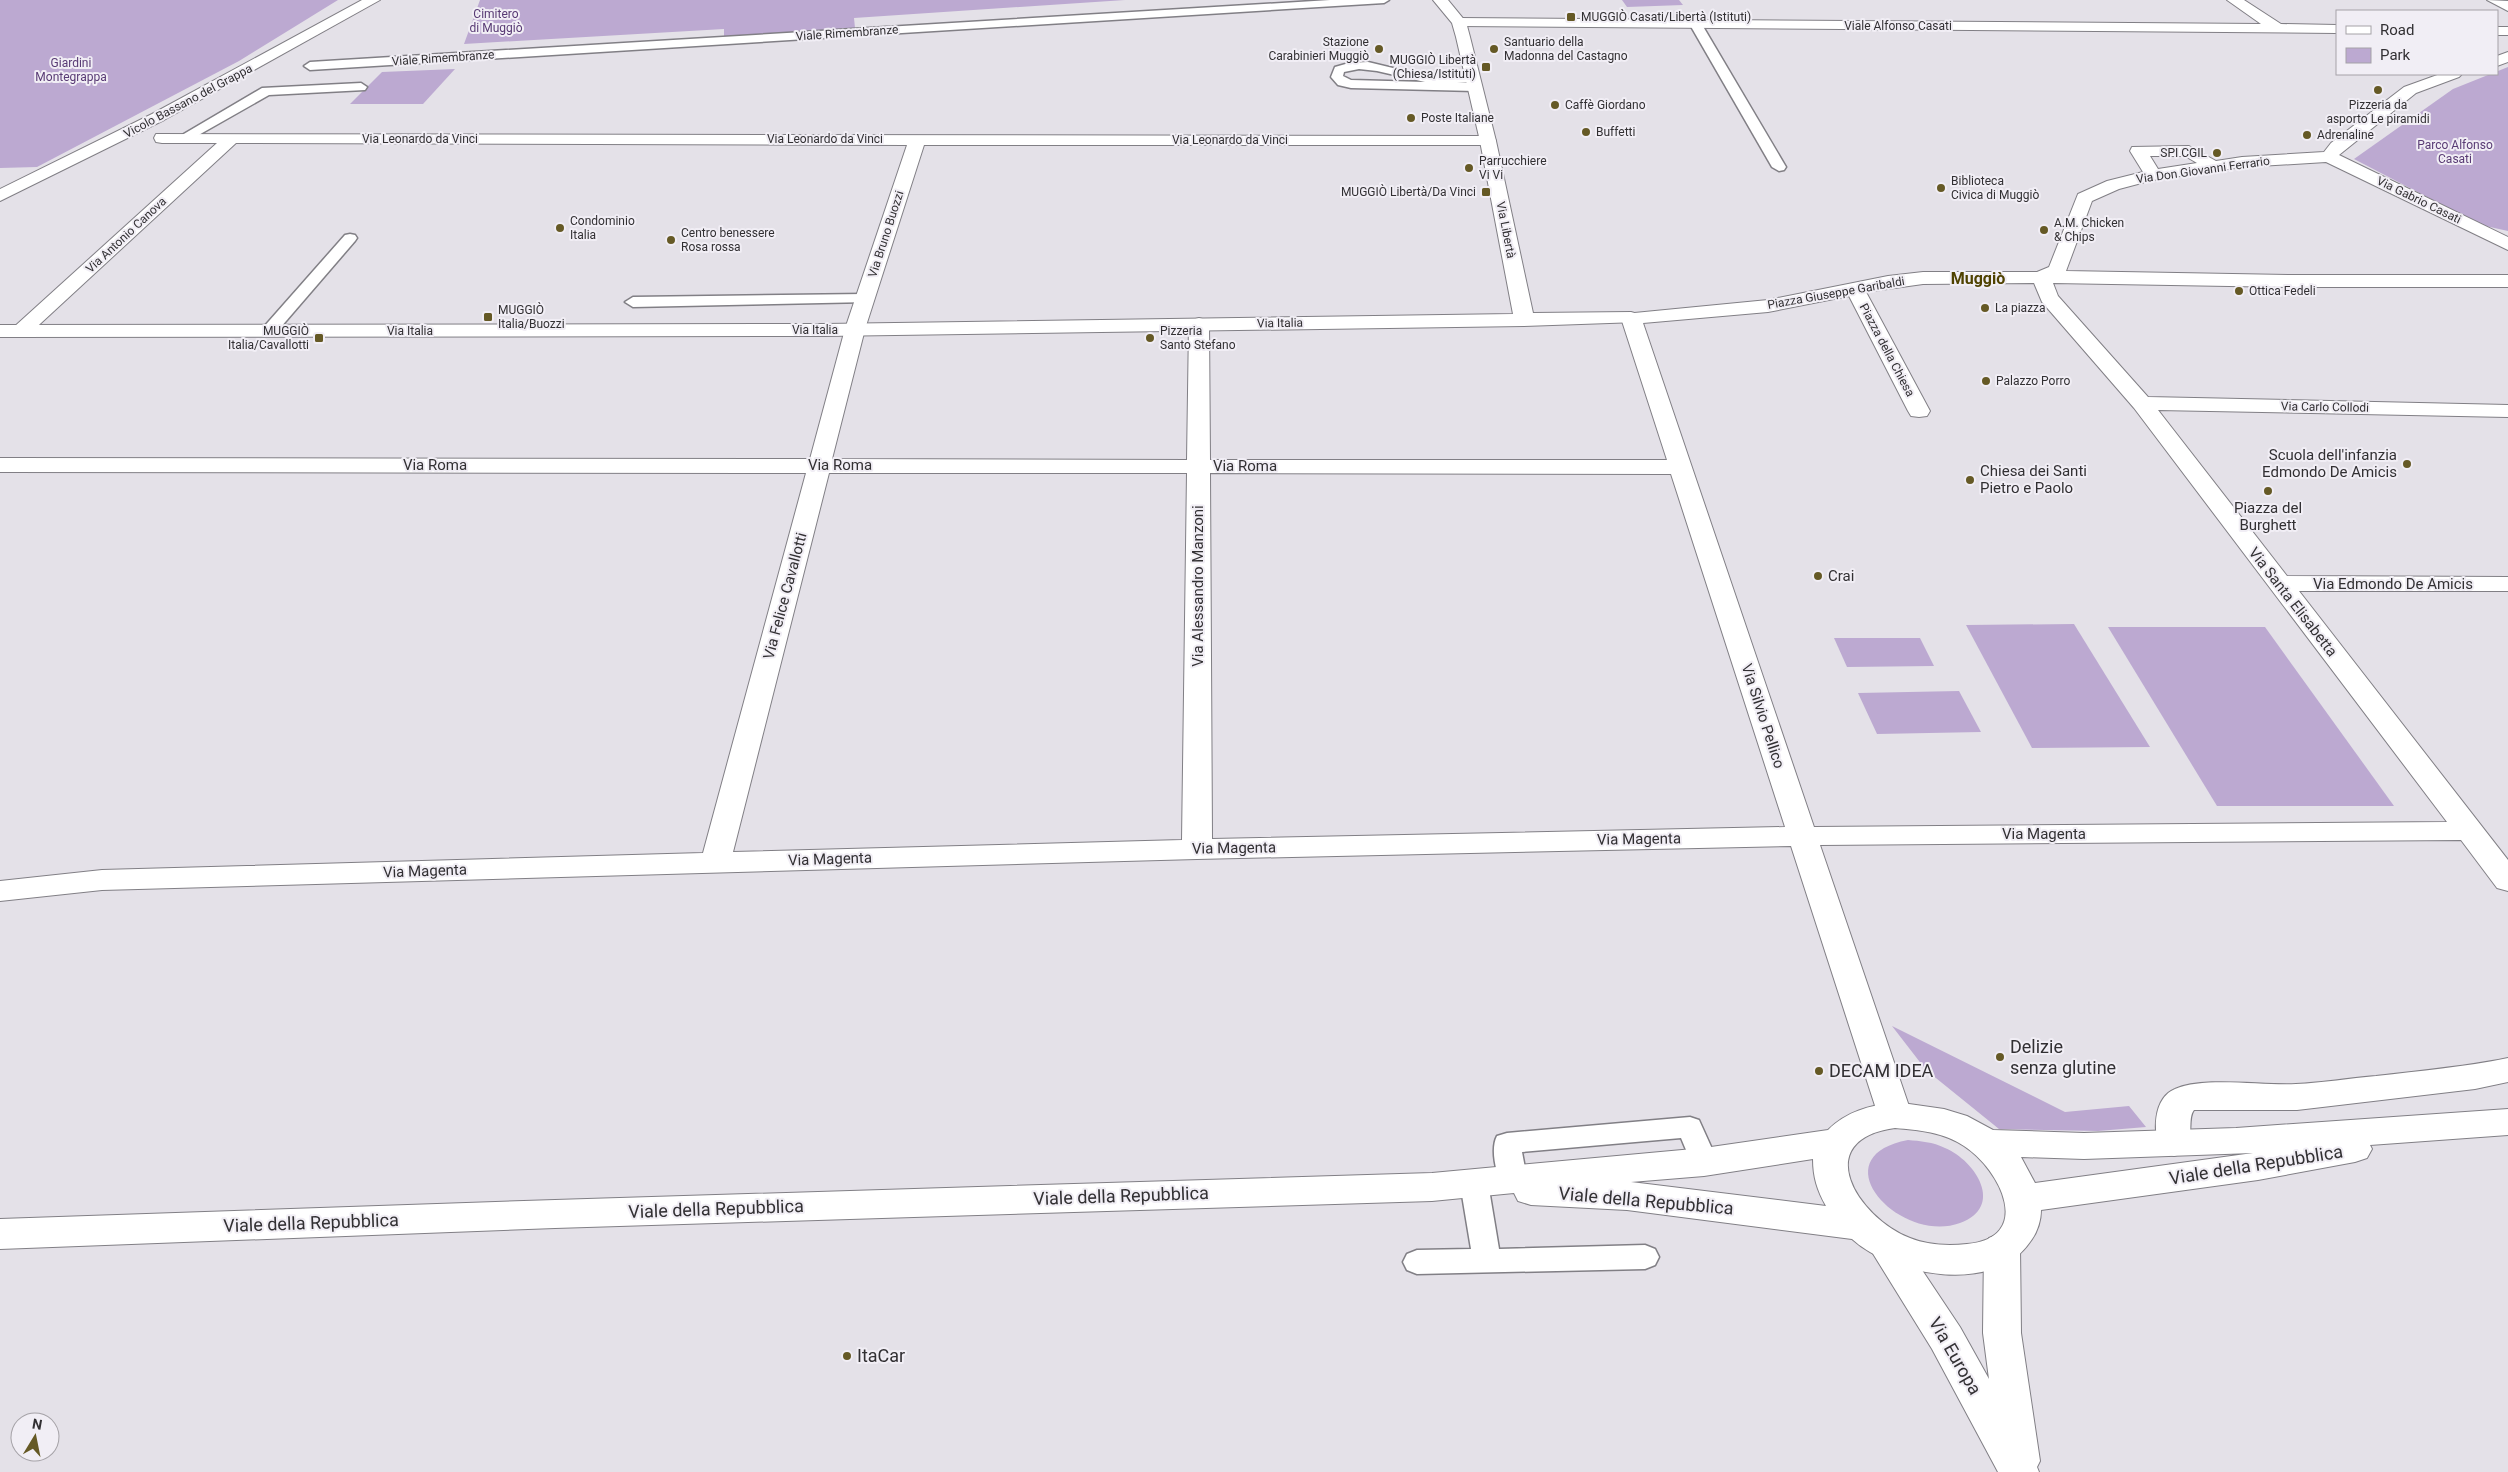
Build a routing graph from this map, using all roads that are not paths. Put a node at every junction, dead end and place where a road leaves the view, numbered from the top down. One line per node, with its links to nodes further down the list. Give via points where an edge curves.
1 (373, 0): 24 (street, Vicolo Bassano del Grappa, via 166,113)
2 (1384, 0): 11 (lane, Viale Rimembranze)
3 (1440, 0): 7 (street, Via Libertà)
4 (2234, 0): 9 (street)
5 (2494, 0): 6 (street)
6 (2508, 7)
7 (1459, 22): 8 (street, Viale Alfonso Casati); 13 (street, Via Libertà)
8 (1695, 23): 9 (street, Viale Alfonso Casati); 22 (lane)
9 (2278, 29): 10 (street, Viale Alfonso Casati)
10 (2336, 29)
11 (310, 66)
12 (2451, 75): 20 (street, via 2410,90 2337,147)
13 (1474, 83): 13 (lane, via 1415,77 1383,67 1363,65 1348,66 1339,70 1338,76 1342,82 1352,84); 19 (street, Via Libertà)
14 (361, 87): 16 (lane, via 266,91)
15 (162, 138): 16 (street, Via Leonardo da Vinci)
16 (183, 138): 17 (street, Via Leonardo da Vinci)
17 (231, 139): 18 (street, Via Leonardo da Vinci); 37 (street, Via Antonio Canova)
18 (917, 139): 19 (street, Via Leonardo da Vinci); 30 (street, Via Bruno Buozzi)
19 (1488, 141): 33 (street, Via Libertà)
20 (2329, 157): 21 (street, Via Don Giovanni Ferrario); 26 (street, Via Gabrio Casati)
21 (2212, 166): 23 (street, Via Don Giovanni Ferrario); 23 (street, via 2189,151 2138,151)
22 (1779, 167)
23 (2153, 175): 27 (street, Via Don Giovanni Ferrario, via 2113,185 2084,198 2057,270)
24 (0, 196)
25 (350, 238): 38 (lane)
26 (2508, 244)
27 (2041, 277): 28 (street, Piazza Giuseppe Garibaldi); 29 (street, Piazza Giuseppe Garibaldi, via 1923,278); 39 (street, Via Santa Elisabetta, via 2049,298)
28 (2508, 281)
29 (1854, 290): 32 (street, Piazza Giuseppe Garibaldi, via 1768,306); 40 (street, Piazza della Chiesa)
30 (865, 299): 31 (lane); 35 (street, Via Bruno Buozzi)
31 (633, 302)
32 (1631, 318): 33 (street, Via Italia); 45 (street, Via Silvio Pellico)
33 (1524, 320): 34 (street, Via Italia)
34 (1199, 324): 35 (street, Via Italia); 44 (street, Via Alessandro Manzoni)
35 (855, 330): 38 (street, Via Italia); 43 (street, Via Felice Cavallotti)
36 (0, 331): 37 (street, Via Italia)
37 (21, 331): 38 (street, Via Italia)
38 (268, 332)
39 (2142, 403): 41 (street, Via Carlo Collodi); 46 (street, Via Santa Elisabetta)
40 (1919, 411)
41 (2508, 411)
42 (0, 465): 43 (street, Via Roma)
43 (820, 465): 44 (street, Via Roma); 51 (street, Via Felice Cavallotti)
44 (1198, 466): 45 (street, Via Roma); 50 (street, Via Alessandro Manzoni)
45 (1680, 468): 49 (street, Via Silvio Pellico)
46 (2278, 583): 47 (street, Via Edmondo De Amicis); 48 (street, Via Santa Elisabetta)
47 (2508, 584)
48 (2470, 831): 49 (street, Via Magenta); 52 (street, Via Santa Elisabetta)
49 (1803, 836): 50 (street, Via Magenta); 55 (street, Via Silvio Pellico)
50 (1197, 849): 51 (street, Via Magenta)
51 (716, 862): 53 (street, Via Magenta, via 102,880)
52 (2508, 881)
53 (0, 891)
54 (2508, 1070): 59 (street, via 2476,1077 2296,1098 2229,1095 2186,1098 2176,1105)
55 (1895, 1115): 57 (street, via 1872,1119 1852,1128); 58 (street, via 1926,1117 1958,1126)
56 (2498, 1123): 59 (street, Viale della Repubblica); 62 (street, Viale della Repubblica, via 2258,1166)
57 (1838, 1142): 60 (street, Viale della Repubblica, via 1704,1162); 64 (street, via 1831,1161 1832,1183 1841,1204)
58 (1986, 1143): 59 (street, Viale della Repubblica, via 2084,1146); 62 (street, via 2004,1159 2017,1178)
59 (2174, 1143)
60 (1432, 1186): 61 (street, Viale della Repubblica); 63 (street, Viale della Repubblica)
61 (1475, 1188): 64 (street, Viale della Repubblica, via 1627,1196); 67 (lane)
62 (2024, 1198): 65 (street, via 2021,1226)
63 (0, 1234)
64 (1872, 1234): 65 (street, via 1916,1256 1948,1261 1978,1258); 69 (street, Via Europa, via 1946,1338)
65 (2002, 1248): 69 (street, Via Europa, via 2002,1333)
66 (1645, 1257): 67 (lane)
67 (1487, 1260): 68 (lane)
68 (1417, 1262)
69 (2020, 1472)

